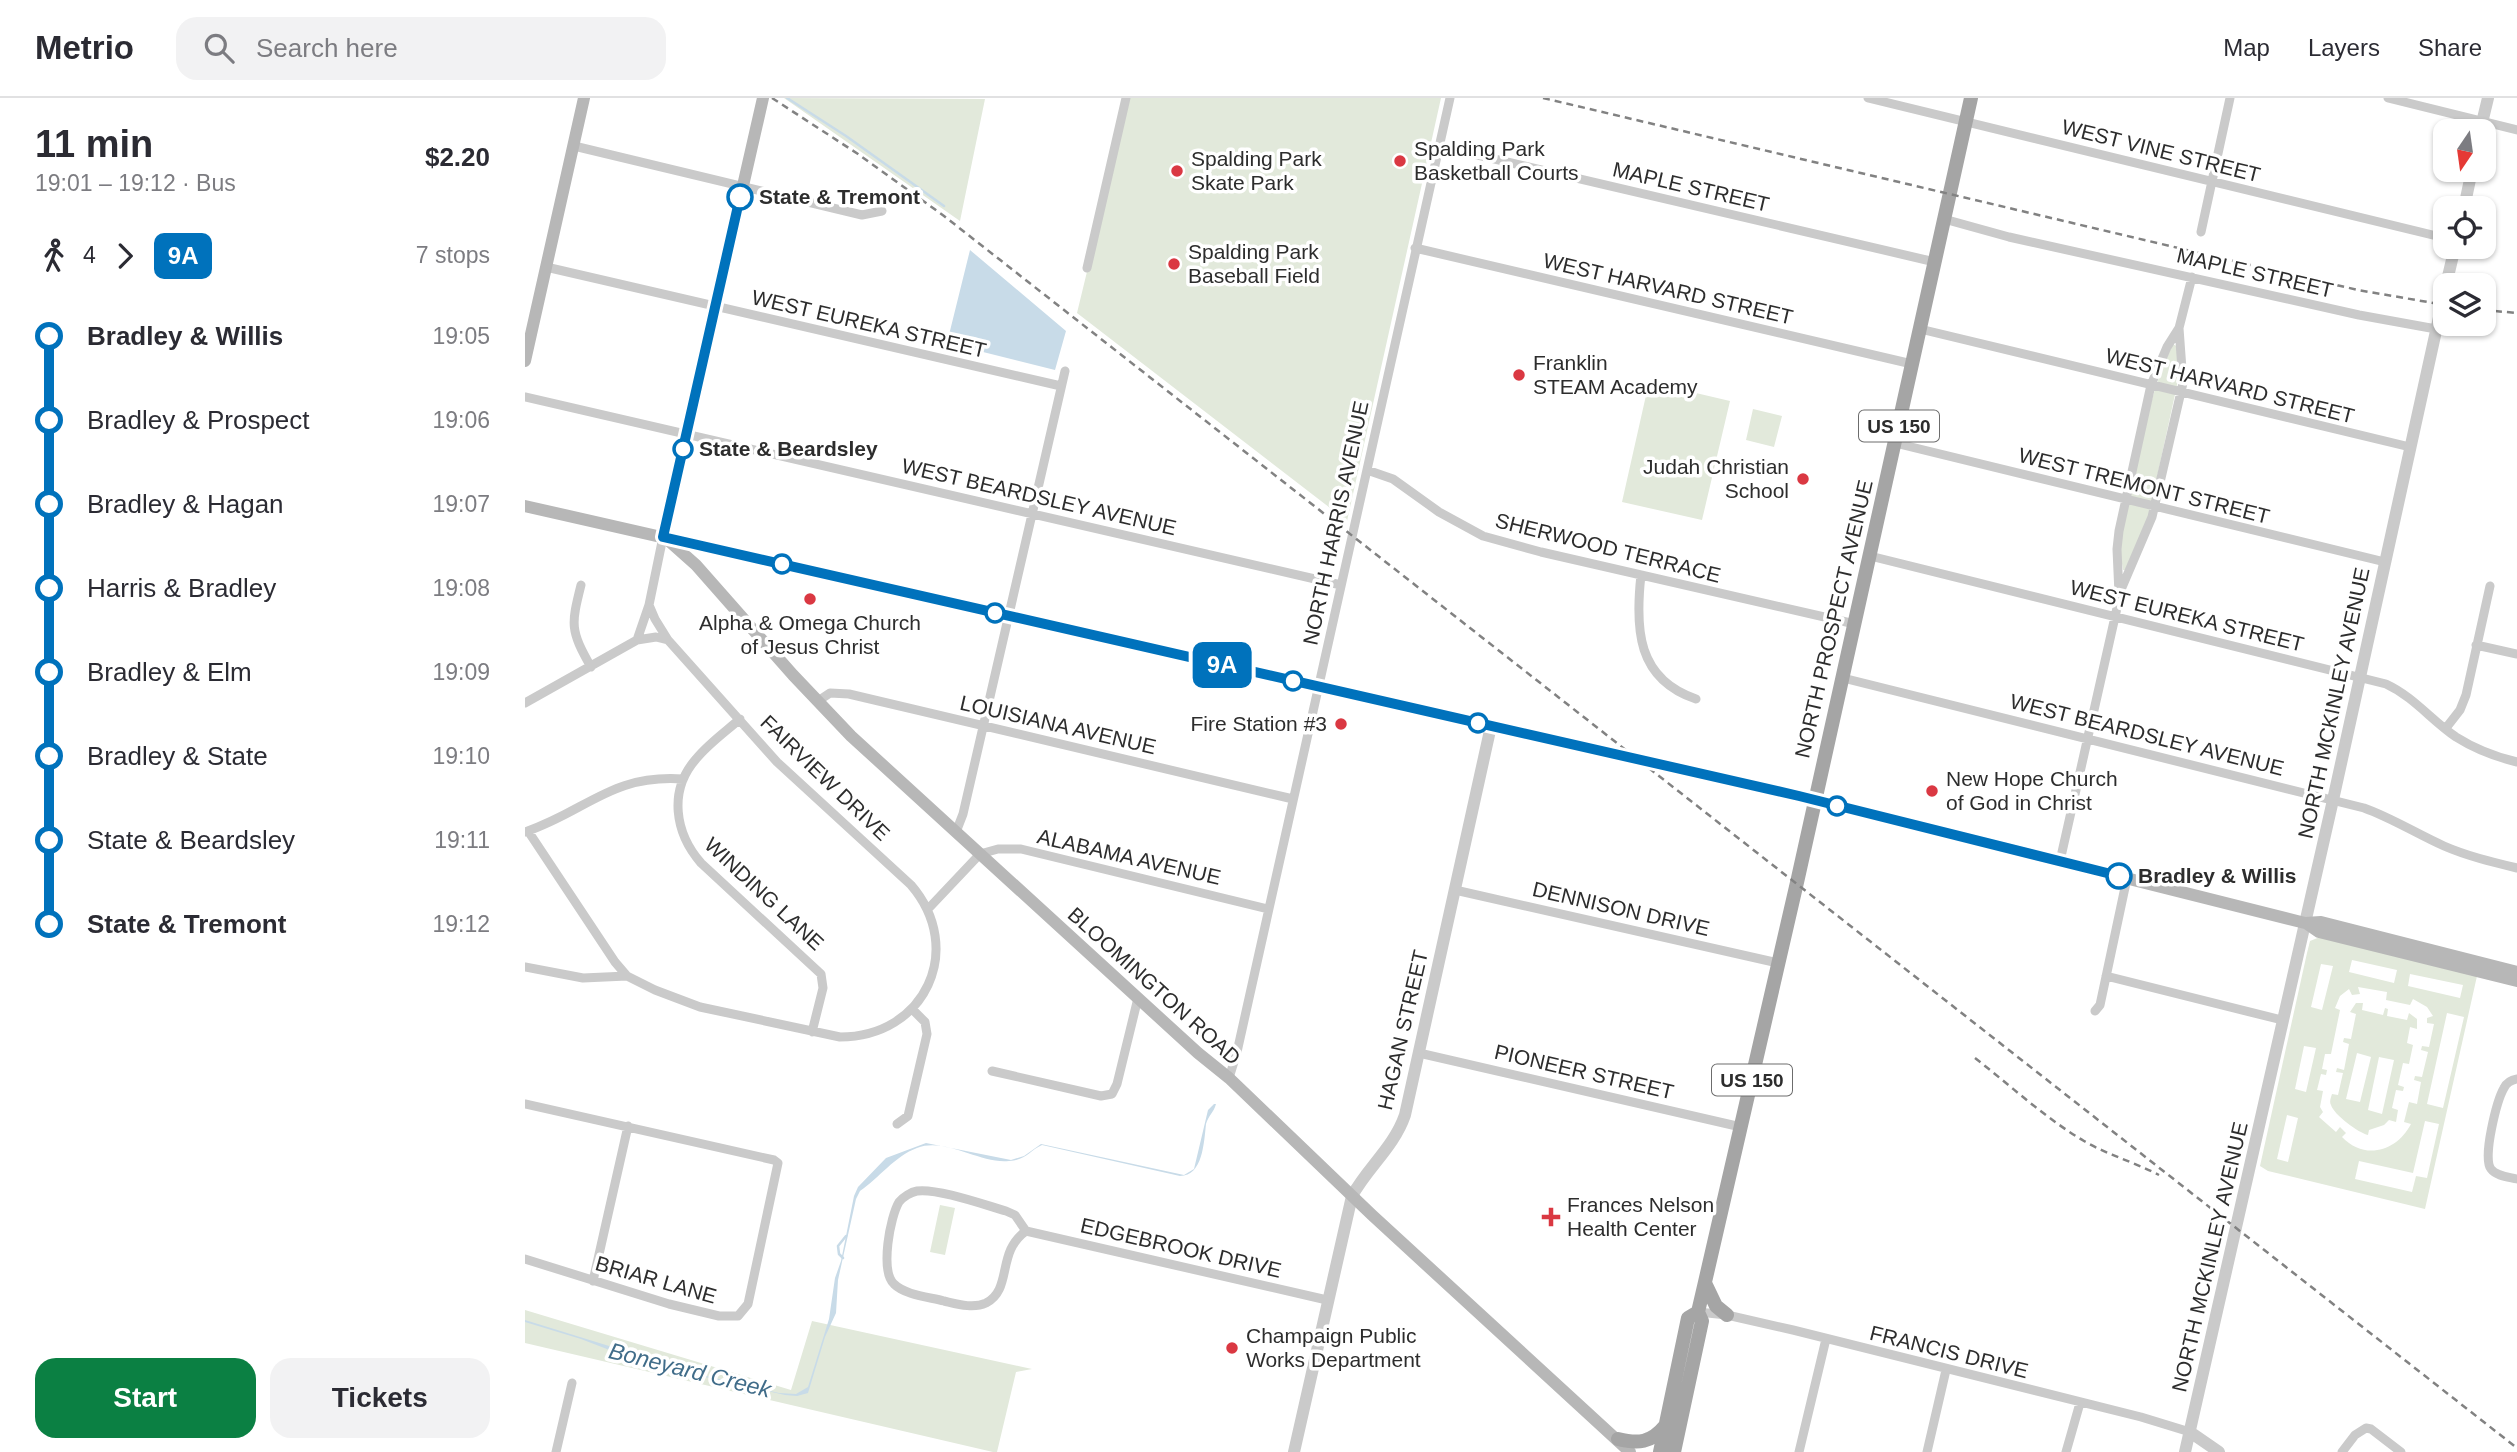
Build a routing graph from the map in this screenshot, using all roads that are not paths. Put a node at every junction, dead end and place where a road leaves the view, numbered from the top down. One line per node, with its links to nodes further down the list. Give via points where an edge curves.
1 (585, 98): 15 (main road)
2 (762, 98): 18 (main road)
3 (1126, 98): 26 (street)
4 (1450, 98): 16 (street, NORTH HARRIS AVENUE)
5 (1868, 98): 12 (street, WEST VINE STREET)
6 (1971, 98): 12 (main road, NORTH PROSPECT AVENUE / US 150)
7 (2230, 98): 17 (street)
8 (2388, 98): 10 (street)
9 (2487, 98): 11 (street)
10 (2458, 119)
11 (2482, 119)
12 (1966, 121): 17 (street, WEST VINE STREET); 20 (main road, NORTH PROSPECT AVENUE / US 150)
13 (2496, 128): 14 (street)
14 (2517, 130)
15 (573, 146): 18 (street); 25 (main road)
16 (1439, 146): 23 (street, NORTH HARRIS AVENUE); 24 (street, MAPLE STREET)
17 (2212, 181): 21 (street); 22 (street, WEST VINE STREET)
18 (743, 185): 19 (street, via 862,215); 28 (main road)
19 (882, 211)
20 (1944, 219): 24 (main road, NORTH PROSPECT AVENUE / US 150); 27 (street, MAPLE STREET)
21 (2200, 232)
22 (2433, 235)
23 (1415, 248): 34 (street, WEST HARVARD STREET); 43 (street, NORTH HARRIS AVENUE)
24 (1935, 262): 31 (main road, NORTH PROSPECT AVENUE / US 150)
25 (546, 267): 28 (street, WEST EUREKA STREET); 33 (main road)
26 (1087, 268)
27 (2192, 277): 29 (street); 30 (street, MAPLE STREET)
28 (715, 307): 37 (street, WEST EUREKA STREET); 40 (main road)
29 (2179, 328): 36 (street); 38 (street)
30 (2433, 328)
31 (1920, 329): 34 (main road, NORTH PROSPECT AVENUE / US 150); 36 (street, WEST HARVARD STREET)
32 (2435, 336): 42 (street, NORTH MCKINLEY AVENUE)
33 (525, 361)
34 (1912, 364): 41 (main road, NORTH PROSPECT AVENUE / US 150)
35 (1065, 371): 37 (street)
36 (2151, 385): 38 (street, WEST HARVARD STREET); 44 (street)
37 (1061, 386): 47 (street)
38 (2181, 393): 42 (street, WEST HARVARD STREET); 46 (street)
39 (525, 397): 40 (street, WEST BEARDSLEY AVENUE)
40 (687, 434): 47 (street, WEST BEARDSLEY AVENUE); 48 (main road)
41 (1895, 443): 44 (street, WEST TREMONT STREET); 49 (main road, NORTH PROSPECT AVENUE / US 150)
42 (2410, 447): 50 (street, NORTH MCKINLEY AVENUE)
43 (1367, 470): 51 (street, SHERWOOD TERRACE, via 1393,479 1483,536); 53 (street, NORTH HARRIS AVENUE)
44 (2126, 499): 46 (street, WEST TREMONT STREET); 55 (street, via 2117,549)
45 (525, 506): 48 (main road)
46 (2155, 506): 50 (street, WEST TREMONT STREET); 55 (street)
47 (1032, 513): 53 (street, WEST BEARDSLEY AVENUE); 57 (street)
48 (663, 537): 56 (street); 57 (main road); 69 (main road, BLOOMINGTON ROAD, via 694,562)
49 (1870, 556): 58 (street, WEST EUREKA STREET); 59 (main road, NORTH PROSPECT AVENUE / US 150)
50 (2385, 562): 65 (street, NORTH MCKINLEY AVENUE)
51 (1641, 575): 59 (street, SHERWOOD TERRACE); 68 (street, via 1638,622 1645,652 1666,684)
52 (580, 585): 64 (street, via 573,626)
53 (1341, 585): 67 (street, NORTH HARRIS AVENUE)
54 (2490, 586): 62 (street)
55 (2119, 594): 58 (street)
56 (649, 605): 60 (street); 61 (street, FAIRVIEW DRIVE)
57 (1009, 616): 67 (main road); 72 (street)
58 (2115, 617): 65 (street, WEST EUREKA STREET); 75 (street)
59 (1855, 624): 66 (main road, NORTH PROSPECT AVENUE / US 150)
60 (637, 640): 61 (street); 64 (street)
61 (669, 640): 71 (street, FAIRVIEW DRIVE)
62 (2476, 645): 63 (street); 74 (street, via 2462,705)
63 (2517, 654)
64 (591, 667): 70 (street)
65 (2359, 677): 74 (street, WEST EUREKA STREET, via 2398,690); 80 (street, NORTH MCKINLEY AVENUE)
66 (1843, 678): 75 (street, WEST BEARDSLEY AVENUE); 79 (main road, NORTH PROSPECT AVENUE / US 150)
67 (1318, 687): 73 (main road); 78 (street, NORTH HARRIS AVENUE)
68 (1696, 699)
69 (818, 701): 72 (street, LOUISIANA AVENUE, via 838,692); 82 (main road, BLOOMINGTON ROAD)
70 (525, 703)
71 (740, 719): 77 (street, WINDING LANE, via 696,759); 88 (street, FAIRVIEW DRIVE, via 778,762 911,885)
72 (982, 726): 78 (street, LOUISIANA AVENUE); 82 (street)
73 (1491, 726): 79 (main road); 87 (street, HAGAN STREET)
74 (2446, 727): 76 (street, WEST EUREKA STREET, via 2476,748)
75 (2088, 738): 80 (street, WEST BEARDSLEY AVENUE); 84 (street)
76 (2517, 762)
77 (683, 779): 81 (street, via 652,778 616,787); 101 (street, WINDING LANE, via 678,815 691,852 821,974 823,988)
78 (1293, 799): 89 (street, NORTH HARRIS AVENUE)
79 (1815, 800): 84 (main road); 91 (main road, NORTH PROSPECT AVENUE / US 150)
80 (2333, 800): 85 (street, WEST BEARDSLEY AVENUE, via 2387,817 2465,854); 90 (street, NORTH MCKINLEY AVENUE)
81 (526, 831): 94 (street)
82 (956, 832): 83 (main road, BLOOMINGTON ROAD)
83 (980, 854): 88 (street); 89 (street, ALABAMA AVENUE, via 1021,849); 97 (main road, BLOOMINGTON ROAD)
84 (2060, 861): 86 (main road)
85 (2517, 868)
86 (2127, 878): 90 (main road); 95 (street)
87 (1455, 890): 91 (street, DENNISON DRIVE); 102 (street, HAGAN STREET)
88 (928, 909): 98 (street, via 936,935 936,961 928,986)
89 (1268, 909): 104 (street, NORTH HARRIS AVENUE)
90 (2305, 923): 93 (main road, via 2321,922); 96 (main road, via 2319,932); 100 (street, NORTH MCKINLEY AVENUE)
91 (1779, 963): 109 (main road, NORTH PROSPECT AVENUE / US 150)
92 (525, 967): 94 (street, via 583,978)
93 (2517, 972)
94 (628, 976): 101 (street, via 699,1007)
95 (2106, 976): 99 (street); 100 (street)
96 (2517, 981)
97 (1138, 998): 103 (street, via 1112,1094 1101,1096); 104 (main road, BLOOMINGTON ROAD)
98 (912, 1009): 101 (street, via 887,1028 864,1036); 107 (street, via 925,1022 927,1034 908,1116)
99 (2095, 1011)
100 (2283, 1020): 124 (street, NORTH MCKINLEY AVENUE)
101 (812, 1032)
102 (1419, 1053): 109 (street, PIONEER STREET); 111 (street, HAGAN STREET, via 1400,1129)
103 (992, 1071)
104 (1229, 1078): 111 (main road, BLOOMINGTON ROAD)
105 (2517, 1079): 110 (street, via 2506,1085 2496,1110 2488,1159 2492,1170)
106 (525, 1104): 108 (street)
107 (897, 1124)
108 (628, 1126): 114 (street); 114 (street, BRIAR LANE, via 777,1162 754,1279 744,1312 730,1318)
109 (1741, 1126): 115 (main road, NORTH PROSPECT AVENUE / US 150)
110 (2517, 1179)
111 (1352, 1196): 116 (street, HAGAN STREET); 125 (main road, BLOOMINGTON ROAD)
112 (1026, 1231): 112 (street, EDGEBROOK DRIVE, via 1015,1215 1006,1211 926,1191 912,1193 895,1212 886,1260 888,1277 900,1289 921,1295 964,1305 985,1304 1000,1287 1011,1245); 116 (street, EDGEBROOK DRIVE)
113 (525, 1259): 114 (street, BRIAR LANE)
114 (593, 1281)
115 (1705, 1282): 117 (main road, NORTH PROSPECT AVENUE / US 150); 118 (main road, via 1716,1306)
116 (1327, 1300): 128 (street, HAGAN STREET)
117 (1699, 1312): 118 (street, FRANCIS DRIVE); 123 (main road, NORTH PROSPECT AVENUE / US 150, via 1688,1318); 126 (main road, NORTH PROSPECT AVENUE / US 150, via 1702,1321)
118 (1727, 1315): 119 (street, FRANCIS DRIVE)
119 (1826, 1339): 120 (street, FRANCIS DRIVE); 130 (street)
120 (1946, 1370): 122 (street, FRANCIS DRIVE); 131 (street)
121 (572, 1383): 127 (street)
122 (2080, 1403): 124 (street, FRANCIS DRIVE); 132 (street)
123 (1665, 1425): 125 (main road, via 1654,1437); 129 (main road, NORTH PROSPECT AVENUE / US 150)
124 (2190, 1432): 133 (street, NORTH MCKINLEY AVENUE); 134 (street)
125 (1624, 1447)
126 (1676, 1448)
127 (557, 1452)
128 (1294, 1452)
129 (1660, 1452)
130 (1799, 1452)
131 (1927, 1452)
132 (2066, 1452)
133 (2185, 1452)
134 (2219, 1452)
135 (2342, 1452): 136 (street, via 2363,1429 2371,1429)
136 (2401, 1452)

